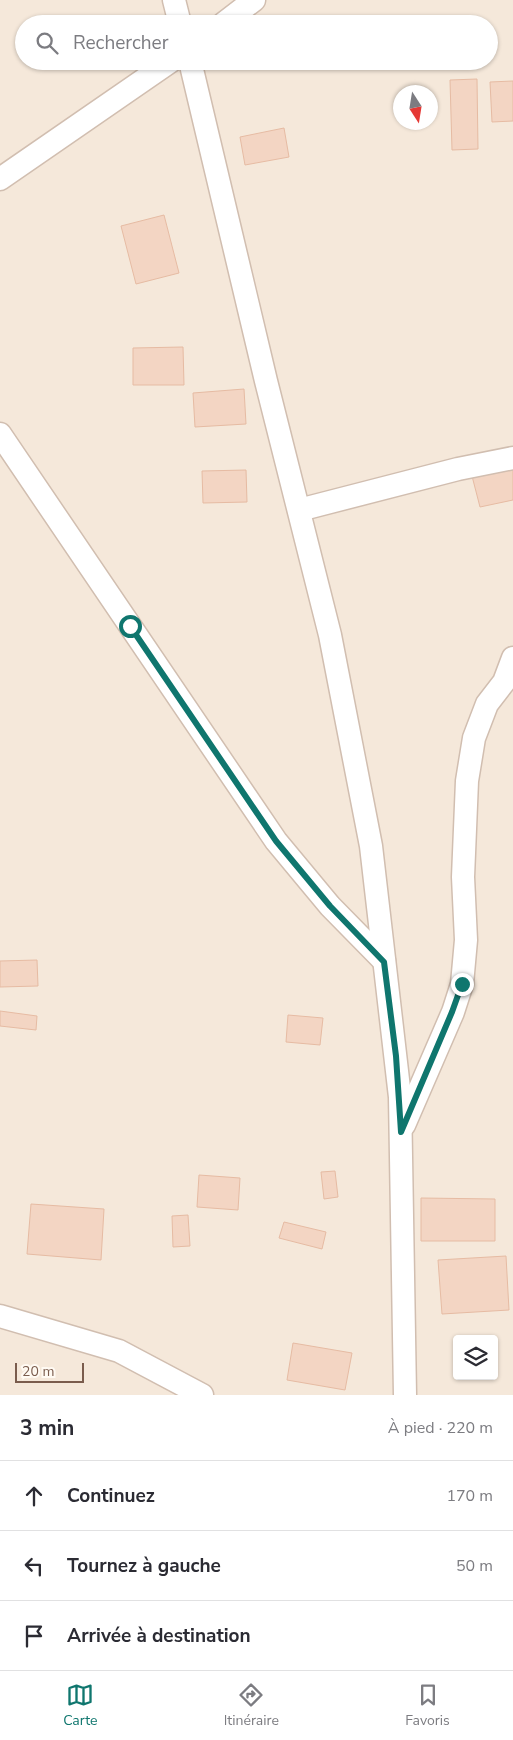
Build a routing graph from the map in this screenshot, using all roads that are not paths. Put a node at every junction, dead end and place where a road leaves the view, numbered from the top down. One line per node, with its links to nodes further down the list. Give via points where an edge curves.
1 (174, 0): 3 (street)
2 (254, 0): 4 (street)
3 (178, 15)
4 (235, 15)
5 (158, 70): 7 (street)
6 (192, 70): 10 (street, via 266,382)
7 (0, 179)
8 (0, 434): 12 (street, via 276,841 330,906)
9 (513, 458): 10 (street)
10 (300, 510): 12 (street, via 330,635 371,846)
11 (513, 658): 13 (street, via 504,682 487,704 474,738 467,782 463,877 466,940 462,984)
12 (384, 962): 13 (street, via 396,1056)
13 (401, 1132): 16 (street)
14 (0, 1316): 15 (street, via 119,1351)
15 (202, 1395)
16 (405, 1395)

